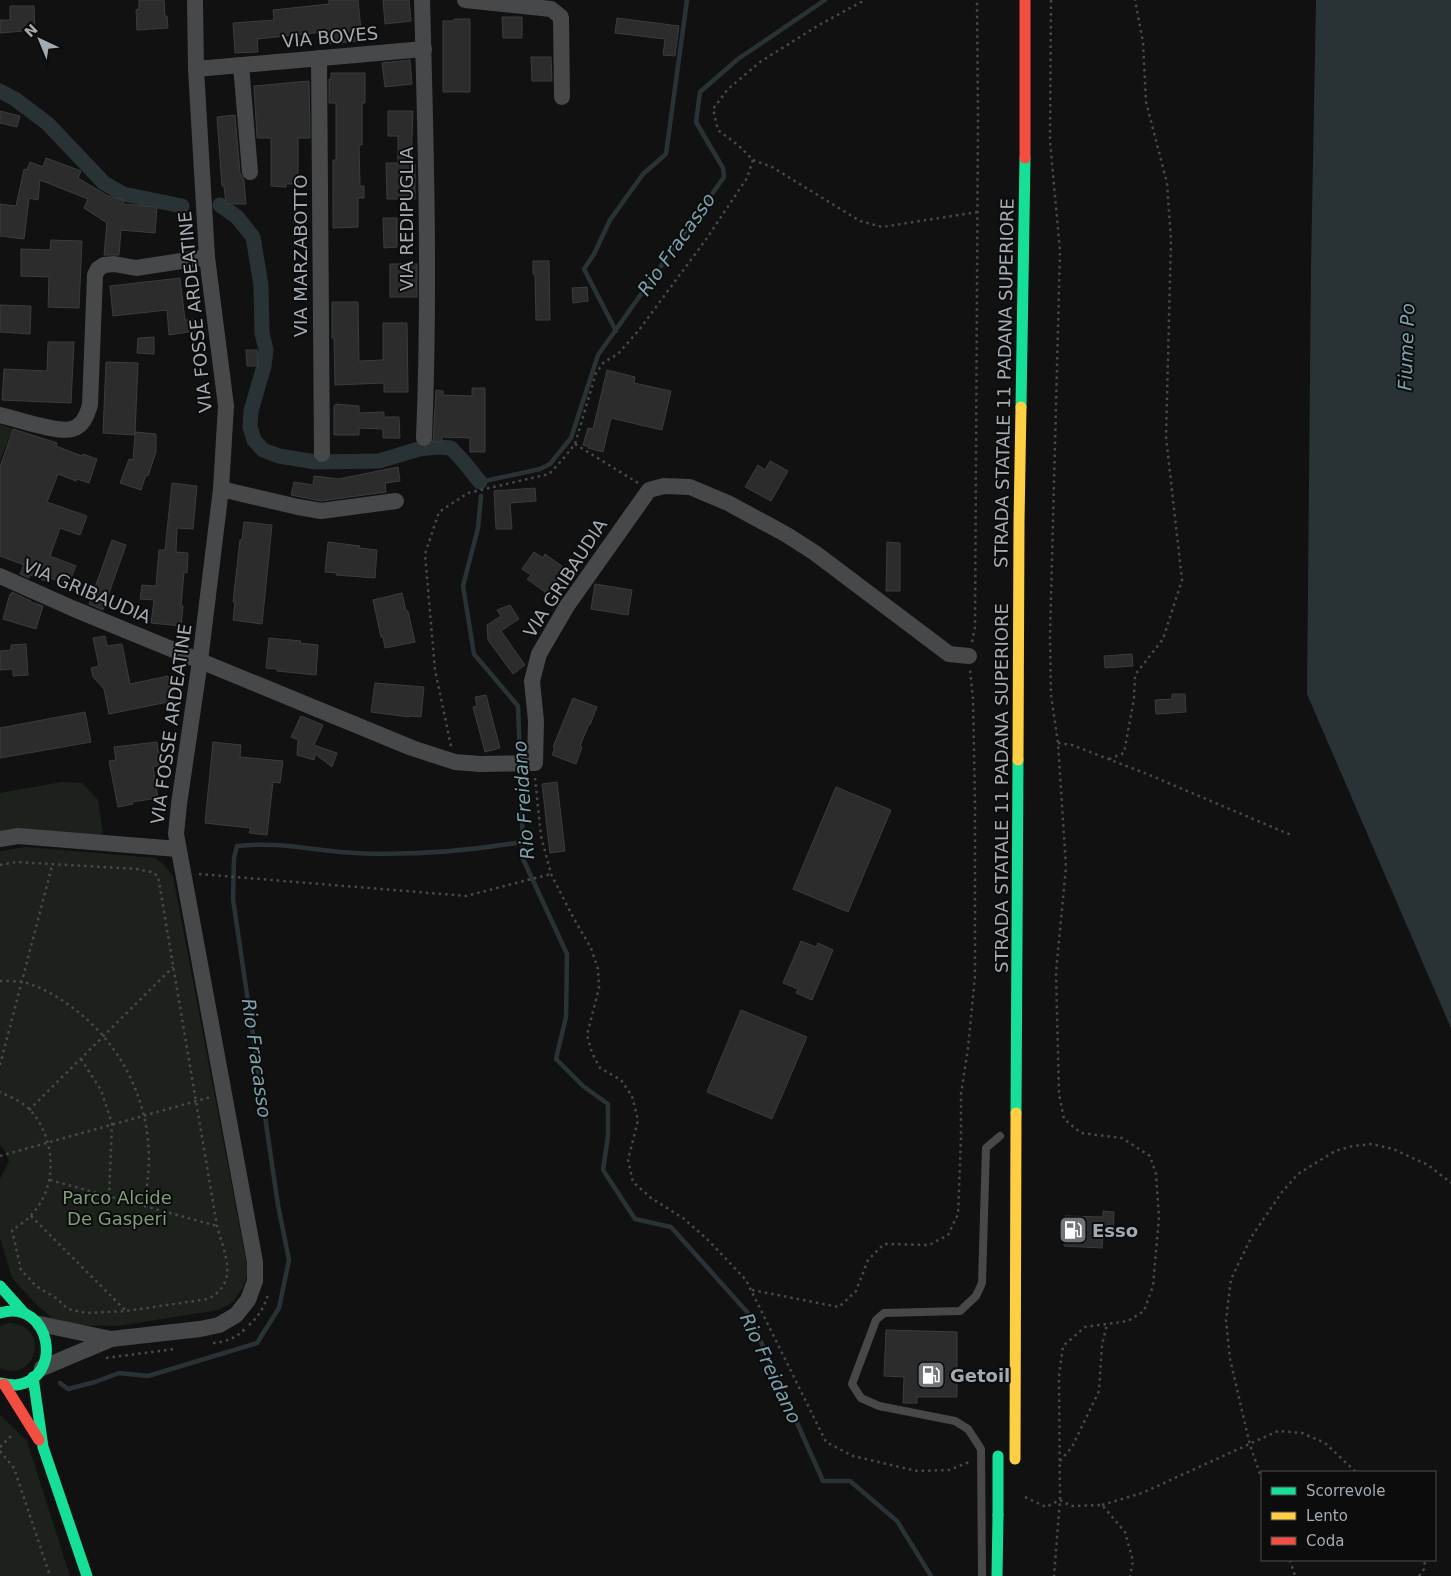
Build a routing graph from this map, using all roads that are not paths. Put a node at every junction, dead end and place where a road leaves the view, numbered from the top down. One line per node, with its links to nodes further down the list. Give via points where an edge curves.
1 (195, 0): 8 (street, VIA FOSSE ARDEATINE)
2 (422, 0): 5 (street, VIA REDIPUGLIA)
3 (464, 0): 9 (street, via 551,9 561,17)
4 (1024, 0): 33 (main road, STRADA STATALE 11 PADANA SUPERIORE)
5 (424, 48): 6 (street, VIA BOVES); 13 (street, VIA REDIPUGLIA, via 427,367)
6 (319, 58): 7 (street, VIA BOVES); 14 (street, VIA MARZABOTTO)
7 (241, 65): 8 (street, VIA BOVES); 10 (street)
8 (196, 69): 11 (street, VIA FOSSE ARDEATINE)
9 (562, 97)
10 (250, 172)
11 (208, 257): 12 (street, via 136,268 114,264 98,269 94,275 90,405 84,420 72,429 60,430); 15 (street, VIA FOSSE ARDEATINE, via 226,406)
12 (0, 415)
13 (424, 438)
14 (322, 454)
15 (221, 489): 16 (street, via 321,510); 19 (street, VIA FOSSE ARDEATINE)
16 (396, 501)
17 (0, 576): 19 (street, VIA GRIBAUDIA)
18 (969, 656): 19 (street, VIA GRIBAUDIA, via 949,654 787,535 728,503 690,487 664,486 649,490 567,606 539,654 532,681 536,721 525,763 455,762 412,748)
19 (200, 661): 21 (street, VIA FOSSE ARDEATINE, via 179,804)
20 (0, 839): 21 (street, via 18,836)
21 (178, 849): 28 (street, VIA FOSSE ARDEATINE, via 255,1281 248,1300 236,1315 219,1325)
22 (1000, 1131): 23 (main road); 35 (lane, via 986,1148 982,1283 976,1296 960,1310 884,1312 876,1320 852,1384 862,1398 878,1406 955,1421 968,1429 981,1449)
23 (1000, 1155)
24 (0, 1286): 26 (main road)
25 (0, 1313): 26 (main road)
26 (24, 1313): 27 (main road)
27 (40, 1324): 28 (street, VIA FOSSE ARDEATINE); 29 (main road, via 48,1349)
28 (111, 1338): 29 (street, VIA FOSSE ARDEATINE)
29 (38, 1372): 30 (main road, via 24,1382); 31 (main road)
30 (2, 1384): 31 (main road)
31 (44, 1447): 34 (main road)
32 (998, 1451): 36 (main road, bridge)
33 (1014, 1464)
34 (86, 1576)
35 (982, 1576)
36 (997, 1576)

